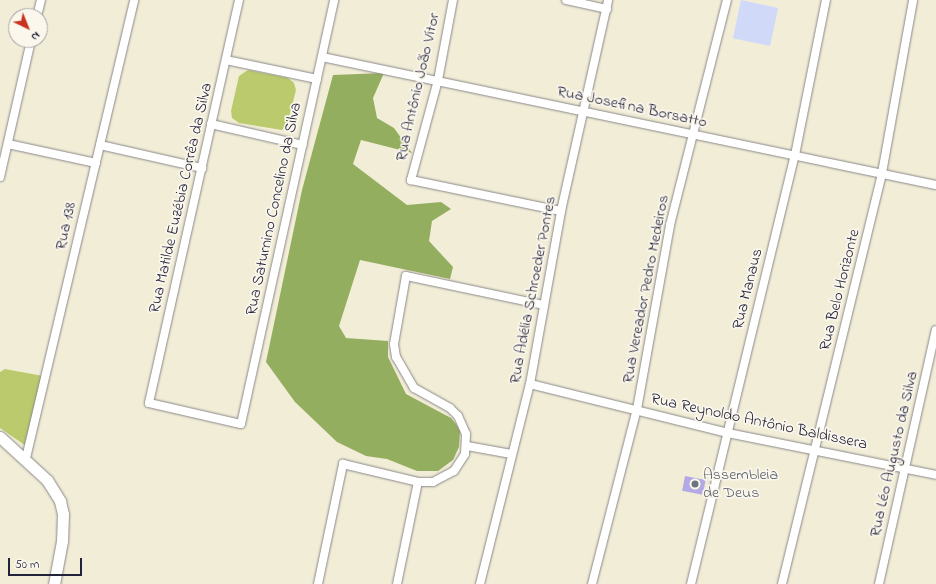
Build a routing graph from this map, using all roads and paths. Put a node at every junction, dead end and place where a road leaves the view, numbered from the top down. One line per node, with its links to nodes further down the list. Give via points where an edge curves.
1 (134, 0): 21 (street, Rua 138)
2 (239, 0): 13 (street, Rua Matilde Euzébia Corrêa da Silva)
3 (334, 0): 12 (street, Rua Saturnino Concelino da Silva)
4 (453, 0): 15 (street, Rua Antônio João Vítor)
5 (566, 0): 10 (street)
6 (608, 0): 10 (street, Rua Adélia Schroeder Pontes)
7 (727, 0): 18 (street, Rua Vereador Pedro Medeiros)
8 (826, 0): 22 (street, Rua Manaus)
9 (913, 0): 25 (street, Rua Belo Horizonte)
10 (607, 9): 16 (street, Rua Adélia Schroeder Pontes)
11 (29, 48): 19 (street)
12 (322, 57): 14 (street, Rua Saturnino Concelino da Silva); 15 (street, Rua Josefina Borsatto)
13 (226, 60): 14 (street); 17 (street, Rua Matilde Euzébia Corrêa da Silva)
14 (317, 79): 20 (street, Rua Saturnino Concelino da Silva)
15 (438, 80): 16 (street, Rua Josefina Borsatto); 28 (street, Rua Antônio João Vítor, via 411,180)
16 (584, 111): 18 (street, Rua Josefina Borsatto); 28 (street, Rua Adélia Schroeder Pontes)
17 (211, 124): 20 (street); 24 (street, Rua Matilde Euzébia Corrêa da Silva)
18 (694, 134): 22 (street, Rua Josefina Borsatto); 33 (street, Rua Vereador Pedro Medeiros, via 670,225)
19 (8, 144): 23 (street); 26 (street)
20 (302, 145): 32 (street, Rua Saturnino Concelino da Silva, via 241,424)
21 (100, 146): 23 (street, Rua 138); 24 (street)
22 (795, 155): 25 (street, Rua Josefina Borsatto); 34 (street, Rua Manaus)
23 (96, 163): 39 (street, Rua 138)
24 (202, 168): 32 (street, Rua Matilde Euzébia Corrêa da Silva)
25 (882, 173): 27 (street, Rua Josefina Borsatto); 37 (street, Rua Belo Horizonte)
26 (0, 177)
27 (936, 186)
28 (561, 211): 29 (street, Rua Adélia Schroeder Pontes)
29 (544, 306): 31 (street, Rua Adélia Schroeder Pontes); 36 (street, via 406,276 395,337 396,356 414,388 455,412 464,427)
30 (936, 330): 40 (street, Rua Léo Augusto da Silva)
31 (530, 384): 33 (street, Rua Reynoldo Antônio Baldissera); 38 (street, Rua Adélia Schroeder Pontes)
32 (149, 403)
33 (636, 409): 34 (street, Rua Reynoldo Antônio Baldissera); 47 (street, Rua Vereador Pedro Medeiros)
34 (728, 432): 37 (street, Rua Reynoldo Antônio Baldissera); 48 (street, Rua Manaus)
35 (0, 437): 39 (street)
36 (467, 446): 38 (street); 42 (street, via 463,460 449,475 433,482)
37 (816, 449): 40 (street, Rua Reynoldo Antônio Baldissera); 49 (street, Rua Belo Horizonte)
38 (511, 454): 46 (street, Rua Adélia Schroeder Pontes)
39 (26, 458): 43 (street, via 51,486 63,514 62,541)
40 (905, 468): 41 (street, Rua Reynoldo Antônio Baldissera); 50 (street, Rua Léo Augusto da Silva)
41 (936, 475)
42 (418, 482): 44 (street, via 343,464); 45 (street)
43 (54, 584)
44 (318, 584)
45 (397, 584)
46 (480, 584)
47 (592, 584)
48 (691, 584)
49 (782, 584)
50 (879, 584)

